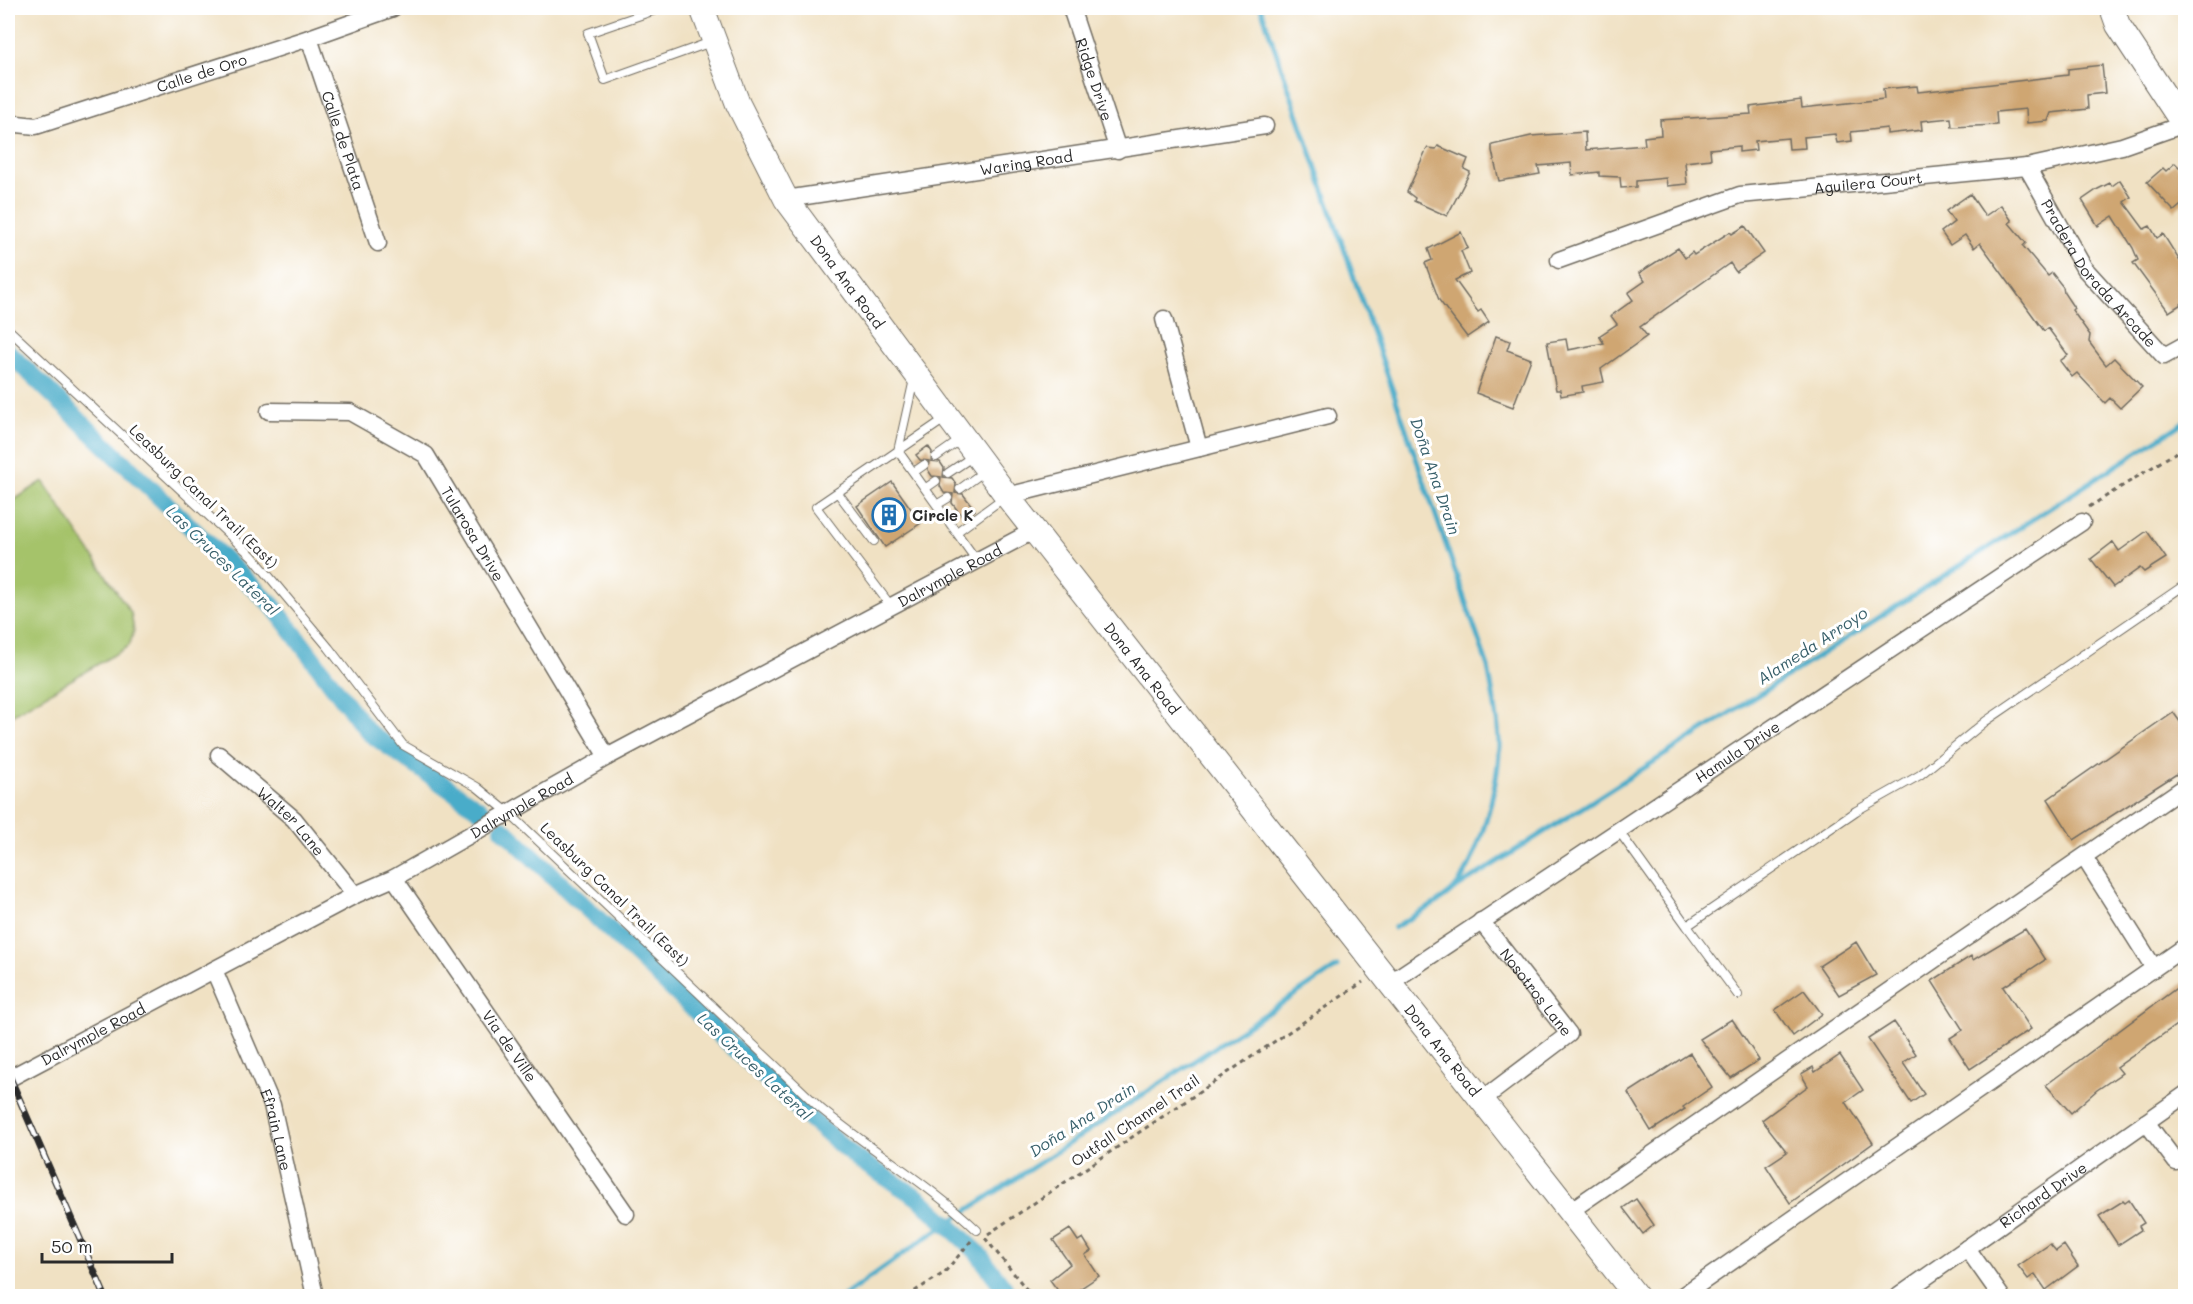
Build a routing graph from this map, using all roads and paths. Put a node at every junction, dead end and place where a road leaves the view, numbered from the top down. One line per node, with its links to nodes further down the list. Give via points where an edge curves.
1 (393, 8): 6 (street, Calle de Oro)
2 (661, 8): 7 (lane, via 588,33 605,80)
3 (702, 8): 7 (street, Dona Ana Road)
4 (1071, 8): 11 (street, Ridge Drive)
5 (2112, 8): 10 (street, via 2118,25)
6 (309, 38): 8 (street, Calle de Oro, via 36,126); 14 (street, Calle de Plata)
7 (714, 41): 13 (street, Dona Ana Road, via 738,104)
8 (8, 123)
9 (1265, 126): 11 (street, Waring Road)
10 (2184, 127): 12 (street, Aguilera Court, via 2122,146)
11 (1118, 150): 13 (street, Waring Road)
12 (2027, 167): 15 (street, Aguilera Court, via 1740,195); 18 (street, Pradera Dorada Arcade, via 2084,268 2164,356)
13 (786, 198): 19 (street, Dona Ana Road)
14 (378, 243)
15 (1558, 260)
16 (1164, 319): 23 (street)
17 (8, 329): 47 (lane, Leasburg Canal Trail (East), via 252,556 404,745 477,787)
18 (2186, 344)
19 (916, 372): 22 (street, Dona Ana Road); 24 (lane)
20 (268, 411): 45 (street, Tularosa Drive, via 350,412 426,455)
21 (1328, 416): 23 (street)
22 (948, 417): 24 (lane); 25 (street, Dona Ana Road)
23 (1199, 448): 34 (street)
24 (898, 451): 28 (lane); 33 (lane)
25 (976, 454): 26 (lane); 29 (lane); 32 (lane); 34 (street, Dona Ana Road)
26 (936, 457)
27 (924, 465): 28 (lane)
28 (914, 472): 31 (lane)
29 (948, 473)
30 (936, 481): 31 (lane)
31 (926, 488): 36 (lane)
32 (960, 489)
33 (838, 493): 40 (lane); 43 (lane, via 816,507)
34 (1007, 496): 38 (street, Dona Ana Road); 39 (lane)
35 (948, 498): 36 (lane)
36 (938, 504): 39 (lane)
37 (2082, 522): 48 (street, Hamula Drive)
38 (1035, 530): 41 (street, Dalrymple Road); 57 (street, Dona Ana Road)
39 (957, 531): 41 (lane)
40 (874, 541)
41 (977, 561): 43 (street, Dalrymple Road)
42 (2186, 584): 53 (lane, via 1986,721 1920,775 1856,811)
43 (891, 606): 45 (street, Dalrymple Road)
44 (219, 755): 51 (street, Walter Lane, via 294,819)
45 (607, 757): 47 (street, Dalrymple Road)
46 (2186, 786): 49 (street)
47 (509, 813): 50 (street, Dalrymple Road); 66 (lane, Leasburg Canal Trail (East), via 820,1108 868,1147 944,1198)
48 (1618, 830): 52 (street, Hamula Drive); 53 (lane)
49 (2084, 857): 55 (street); 64 (street)
50 (394, 878): 51 (street, Dalrymple Road); 65 (street, Via de Ville)
51 (355, 895): 56 (street, Dalrymple Road)
52 (1481, 921): 57 (street, Hamula Drive); 61 (street, Nosotros Lane, via 1569,1034)
53 (1687, 926): 58 (lane)
54 (2186, 946): 55 (street)
55 (2154, 968): 72 (street)
56 (214, 970): 59 (street, Dalrymple Road); 68 (street, Efrain Lane, via 272,1105)
57 (1386, 975): 61 (street, Dona Ana Road); 66 (path, Outfall Channel Trail, via 1001,1227)
58 (1738, 995)
59 (8, 1079)
60 (2186, 1094): 62 (street, Richard Drive)
61 (1483, 1099): 64 (street, Dona Ana Road)
62 (2146, 1122): 63 (street); 67 (street, Richard Drive)
63 (2176, 1162)
64 (1570, 1211): 71 (street, Dona Ana Road)
65 (626, 1214)
66 (980, 1233): 69 (path, Outfall Channel Trail, via 944,1273); 70 (path)
67 (1967, 1248): 73 (street, Richard Drive); 74 (street)
68 (315, 1296)
69 (907, 1296)
70 (1032, 1296)
71 (1636, 1296)
72 (1682, 1296)
73 (1899, 1296)
74 (2001, 1296)

